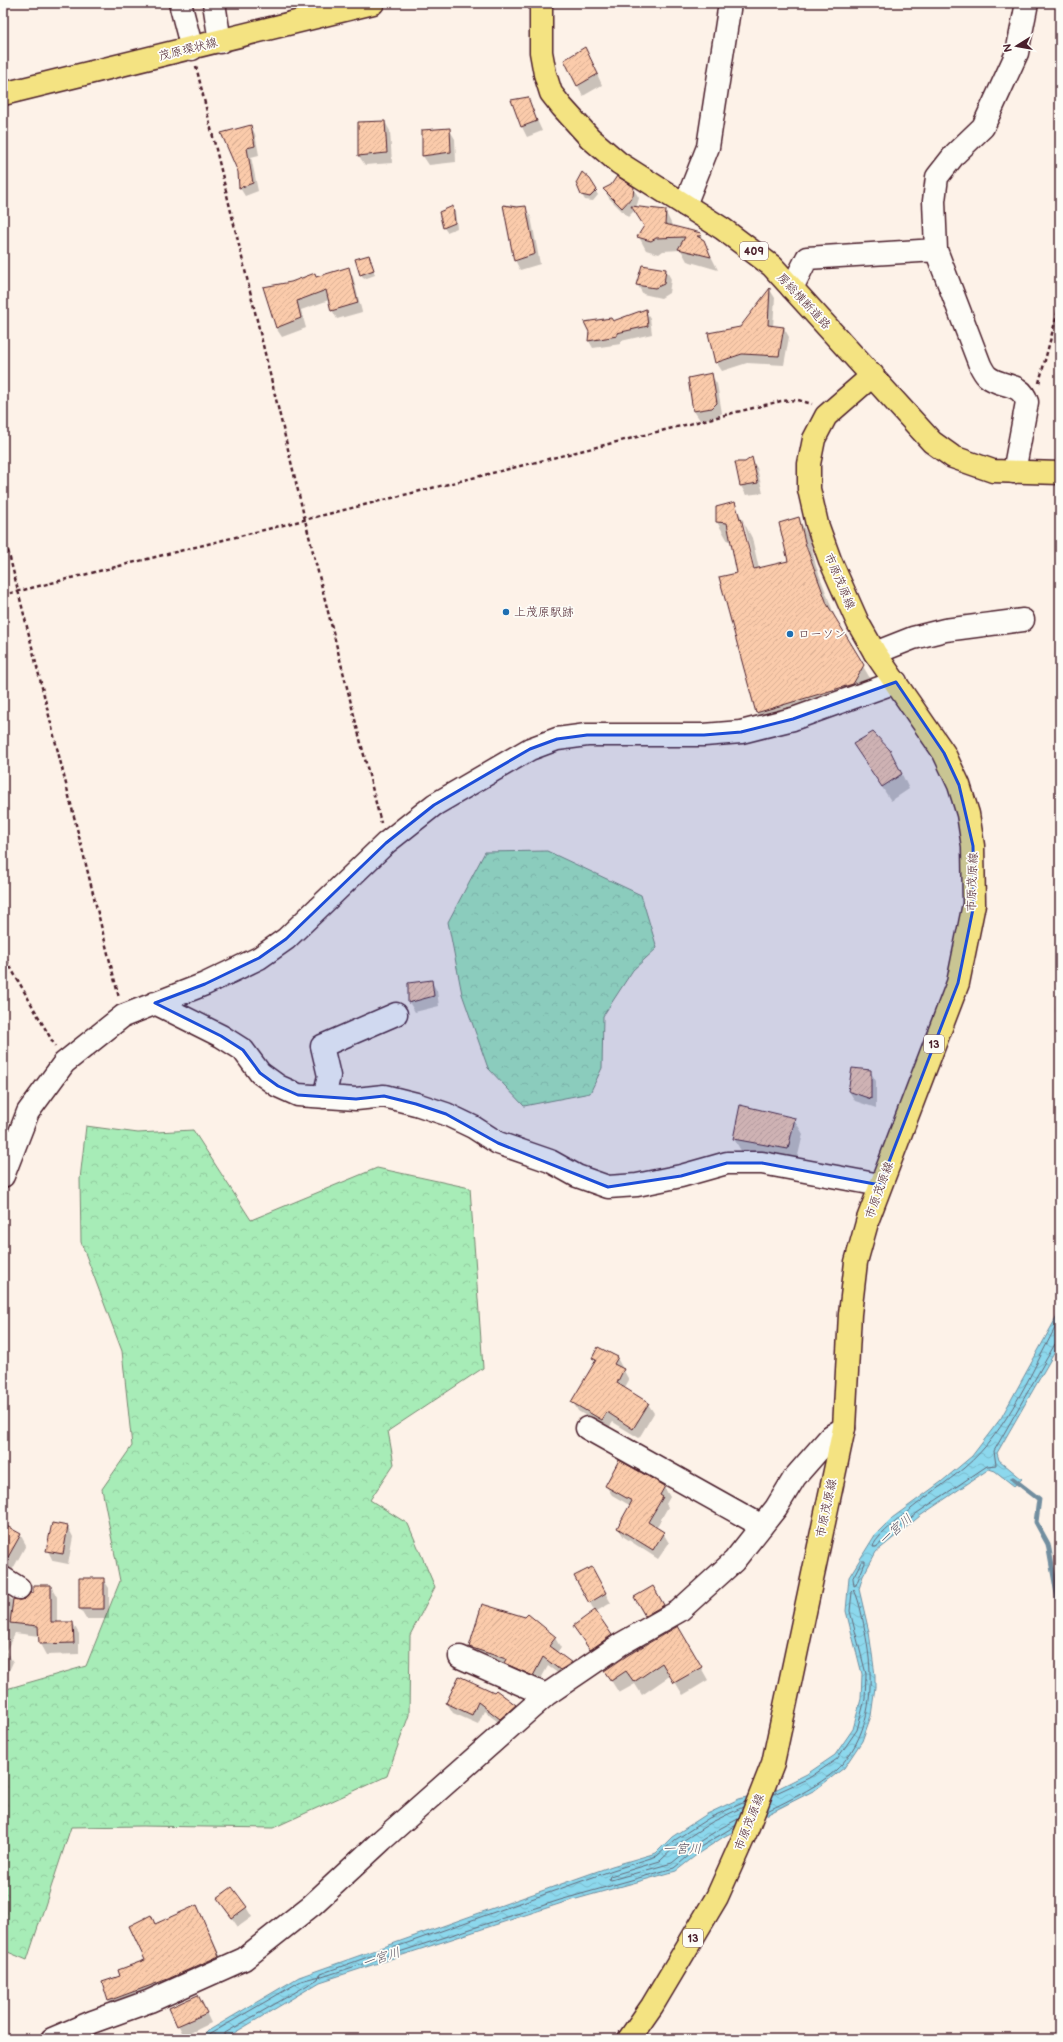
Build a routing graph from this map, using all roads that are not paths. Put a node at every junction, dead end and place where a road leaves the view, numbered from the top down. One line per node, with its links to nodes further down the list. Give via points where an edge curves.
1 (180, 3): 8 (street)
2 (214, 3): 7 (street)
3 (373, 3): 7 (main road, 茂原環状線)
4 (542, 3): 10 (main road, 房総横断道路 / 409, via 541,52 551,93 590,138 619,163)
5 (730, 3): 10 (street, via 708,147)
6 (1027, 3): 11 (street, via 1017,54 983,127 955,154 937,177 934,201)
7 (220, 42): 8 (main road, 茂原環状線)
8 (192, 49): 9 (main road, 茂原環状線)
9 (3, 94)
10 (685, 205): 12 (main road, 房総横断道路 / 409, via 745,244 772,266)
11 (936, 250): 12 (street, via 807,258); 14 (street, via 980,365 987,377 1017,388 1025,394 1027,402)
12 (792, 288): 13 (main road, 房総横断道路 / 409)
13 (873, 375): 14 (main road, 房総横断道路 / 409, via 932,442 953,457 993,471); 17 (main road, 市原茂原線 / 13, via 826,416 814,439 809,464 809,489 817,524 830,560 858,623)
14 (1014, 472): 15 (main road, 房総横断道路 / 409)
15 (1060, 473)
16 (1023, 620): 17 (street, via 944,630)
17 (875, 652): 18 (main road, 市原茂原線 / 13)
18 (896, 682): 19 (street, via 793,719 740,732 704,735 587,735 558,739 530,749 434,805 386,842 286,939 259,958 205,984); 23 (main road, 市原茂原線 / 13, via 944,753 959,785 968,814 973,846 974,904 958,983)
19 (155, 1002): 21 (street, via 243,1050 260,1073 278,1086 298,1095); 22 (street, via 124,1016 64,1063 28,1112)
20 (396, 1014): 21 (street, via 322,1046 329,1076)
21 (324, 1097): 23 (street, via 356,1099 384,1096 416,1104 446,1114 498,1143 608,1187 637,1185 727,1163 762,1163)
22 (3, 1176)
23 (880, 1185): 25 (main road, 市原茂原線 / 13, via 856,1262 850,1314)
24 (587, 1428): 26 (street)
25 (844, 1428): 26 (street, via 831,1436 795,1477); 30 (main road, 市原茂原線 / 13, via 773,1763 717,1897)
26 (762, 1526): 28 (street, via 734,1561 679,1611 621,1644)
27 (460, 1657): 28 (street)
28 (546, 1695): 29 (street, via 312,1905 244,1959 150,2001)
29 (52, 2039)
30 (630, 2039)

